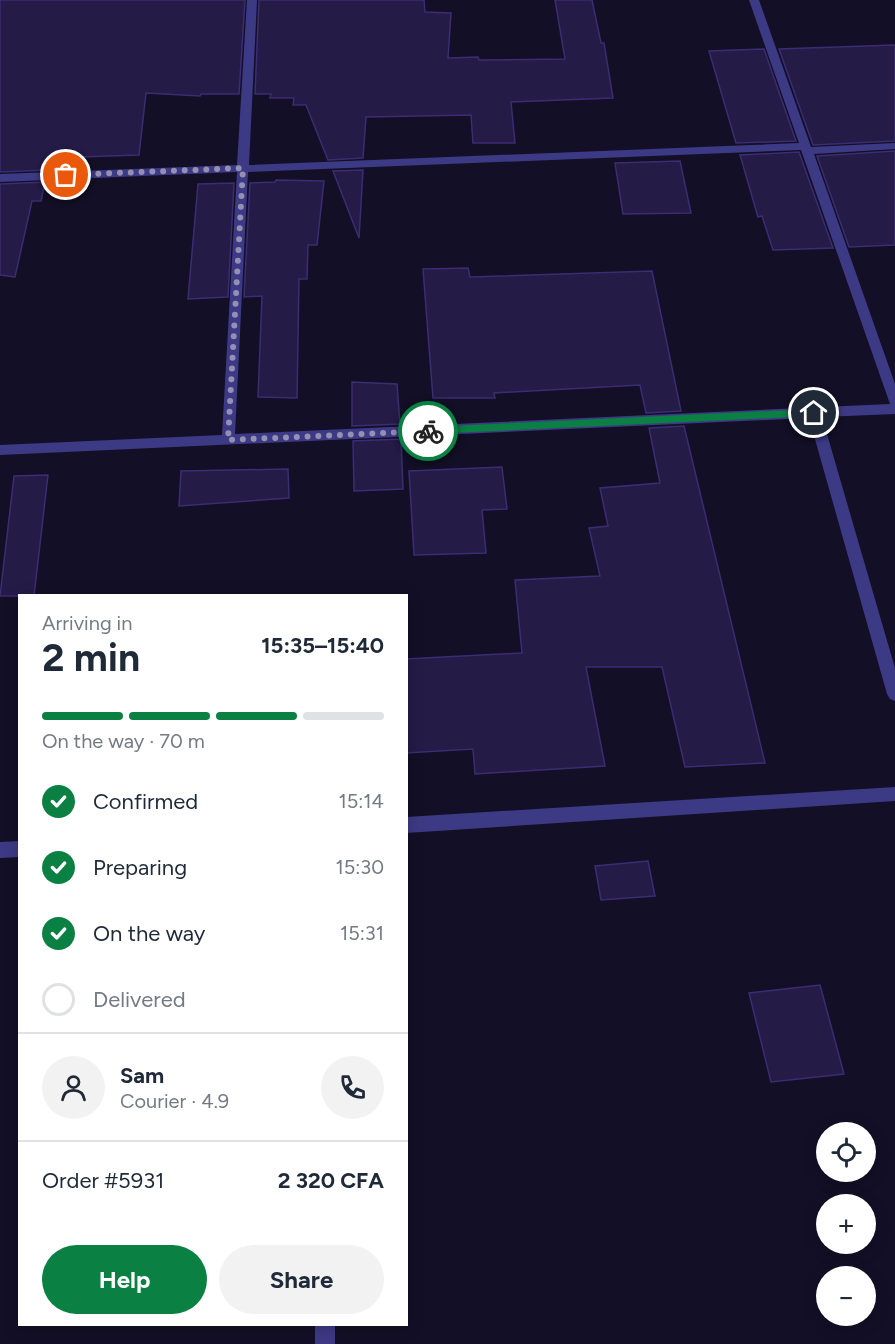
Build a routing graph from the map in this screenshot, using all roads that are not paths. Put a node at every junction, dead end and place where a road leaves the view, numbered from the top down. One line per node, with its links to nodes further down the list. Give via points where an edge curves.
1 (252, 0): 5 (street)
2 (754, 0): 4 (street)
3 (895, 146): 4 (street)
4 (806, 148): 5 (street); 7 (street)
5 (243, 168): 6 (street); 10 (street)
6 (0, 178)
7 (895, 402)
8 (895, 409): 9 (street)
9 (814, 413): 10 (street); 12 (street)
10 (228, 440): 11 (street)
11 (0, 450)
12 (895, 694)
13 (895, 794): 14 (street)
14 (408, 825)
15 (18, 849): 16 (street)
16 (0, 850)
17 (325, 1326): 18 (street)
18 (325, 1344)

